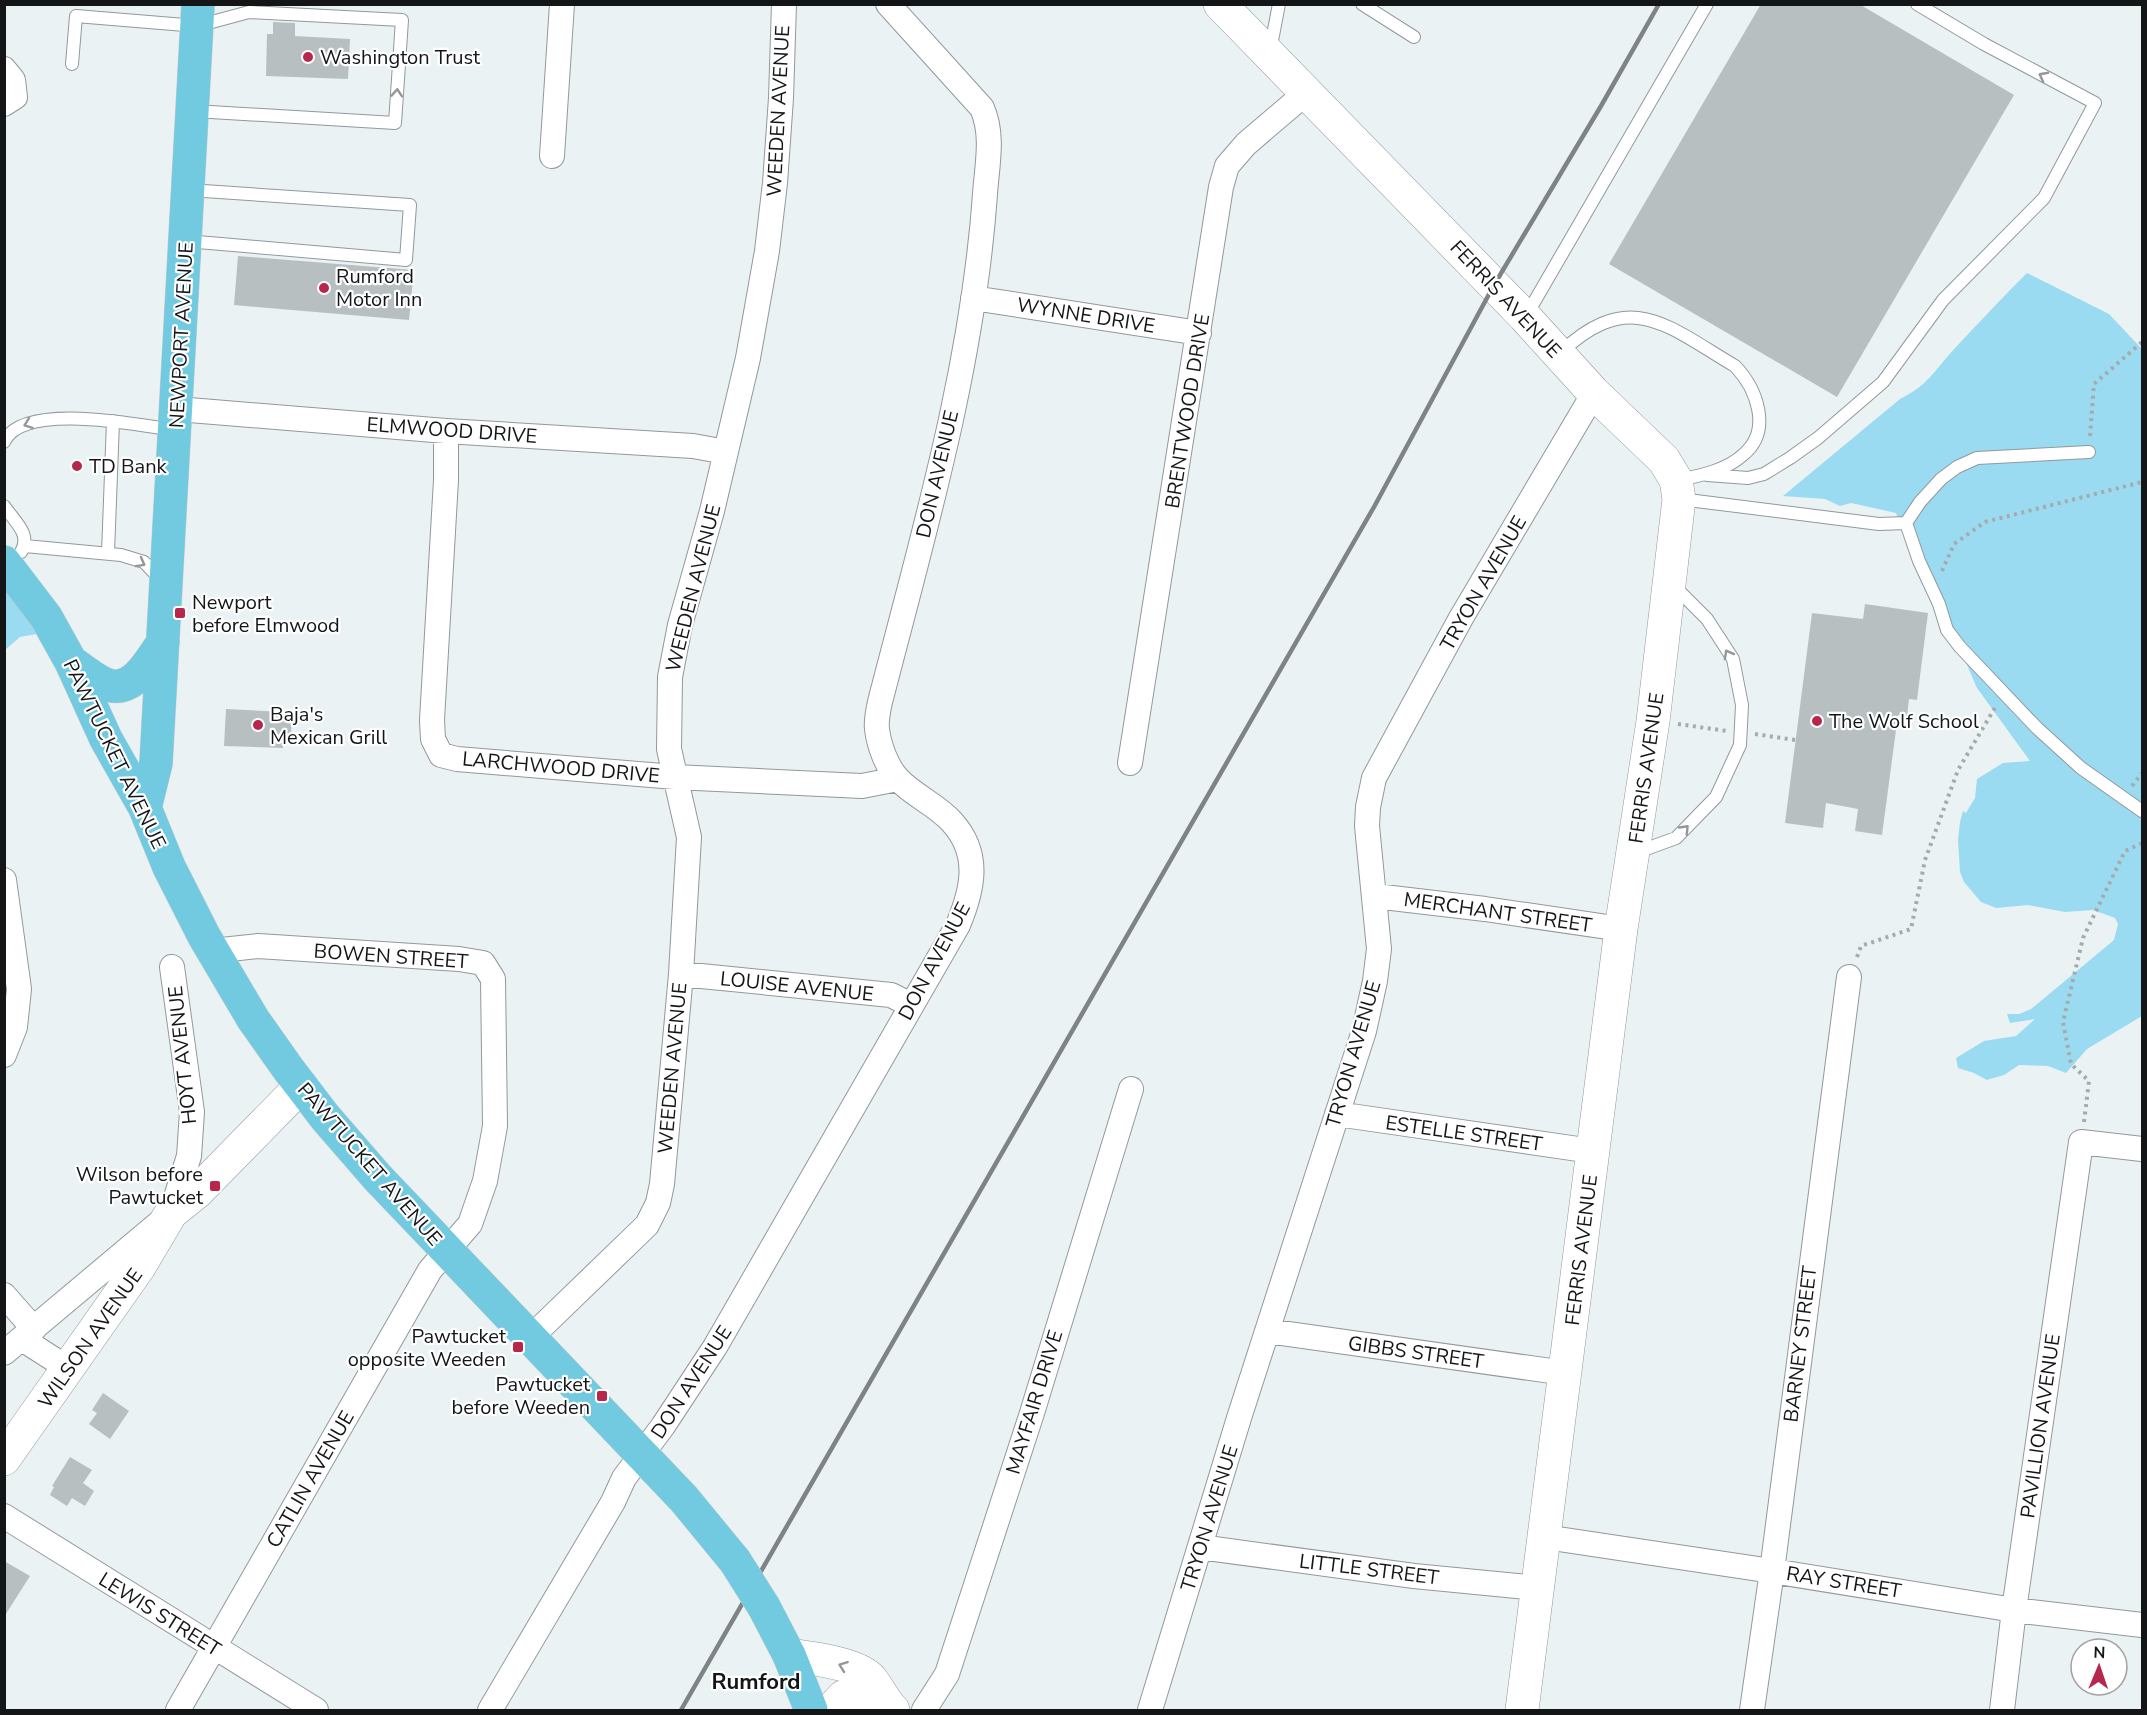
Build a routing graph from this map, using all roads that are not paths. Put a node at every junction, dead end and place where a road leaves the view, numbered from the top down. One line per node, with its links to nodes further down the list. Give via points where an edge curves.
1 (562, 4): 17 (street)
2 (784, 4): 29 (street, WEEDEN AVENUE, via 781,98 767,251)
3 (888, 4): 20 (street, DON AVENUE, via 982,108 988,121 982,240)
4 (1220, 4): 11 (street, FERRIS AVENUE)
5 (1279, 4): 11 (lane)
6 (1362, 4): 10 (lane)
7 (1707, 4): 21 (lane)
8 (1917, 4): 31 (lane, one-way to 8, via 1764,474 1818,438 1883,382 1943,300 2044,198 2095,103)
9 (198, 15): 12 (lane, via 76,16); 16 (main road, NEWPORT AVENUE); 16 (lane, one-way to 9, via 395,123 402,20 249,12)
10 (1414, 37)
11 (1269, 55): 14 (street, FERRIS AVENUE)
12 (72, 64)
13 (4, 69): 15 (street, via 12,80)
14 (1307, 92): 21 (street, FERRIS AVENUE); 22 (street, BRENTWOOD DRIVE, via 1246,144 1227,166)
15 (10, 101)
16 (193, 111): 18 (main road, NEWPORT AVENUE)
17 (552, 156)
18 (188, 190): 19 (main road, NEWPORT AVENUE); 19 (lane, via 410,205 406,260)
19 (186, 241): 25 (main road, NEWPORT AVENUE)
20 (973, 298): 22 (street, WYNNE DRIVE); 42 (street, DON AVENUE, via 948,436 879,702 876,728 883,753)
21 (1525, 317): 23 (street, FERRIS AVENUE)
22 (1199, 333): 40 (street, BRENTWOOD DRIVE)
23 (1559, 354): 24 (street, FERRIS AVENUE); 31 (lane, via 1575,338 1604,322 1636,316 1667,326 1735,366 1756,398 1760,414 1755,441 1743,455)
24 (1594, 393): 31 (street, FERRIS AVENUE); 47 (street, TRYON AVENUE, via 1461,618 1374,778 1367,826)
25 (176, 419): 26 (lane); 27 (street, ELMWOOD DRIVE); 37 (main road, NEWPORT AVENUE)
26 (113, 421): 28 (lane, one-way to 28, via 37,421 13,430); 34 (lane)
27 (446, 430): 29 (street, ELMWOOD DRIVE, via 693,446); 41 (street, LARCHWOOD DRIVE, via 432,720 433,739 441,755)
28 (4, 442)
29 (726, 452): 41 (street, WEEDEN AVENUE, via 670,677 669,749)
30 (2089, 452): 33 (lane, via 1977,458 1941,479)
31 (1688, 485): 33 (lane, via 1879,524); 36 (street, FERRIS AVENUE)
32 (4, 506): 35 (lane, via 21,527 25,539)
33 (1906, 523): 44 (lane, via 1947,630 1960,647 2081,768)
34 (108, 553): 35 (lane); 37 (lane, one-way to 37, via 144,562)
35 (12, 557): 39 (main road, PAWTUCKET AVENUE)
36 (1670, 582): 45 (street, FERRIS AVENUE); 45 (lane, one-way to 36, via 1676,838 1716,797 1740,745 1742,705 1733,659 1707,619)
37 (167, 586): 38 (main road, NEWPORT AVENUE)
38 (163, 642): 39 (main road, via 146,668 132,682 119,686 105,684); 43 (main road, NEWPORT AVENUE, via 156,763)
39 (72, 662): 43 (main road, PAWTUCKET AVENUE, via 106,740)
40 (1130, 763)
41 (675, 777): 42 (street, LARCHWOOD DRIVE, via 862,786); 51 (street, WEEDEN AVENUE, via 688,837)
42 (898, 779): 53 (street, DON AVENUE, via 953,822 969,849 972,876 969,900 958,925)
43 (145, 808): 49 (main road, PAWTUCKET AVENUE, via 169,867)
44 (2142, 811)
45 (1634, 854): 48 (street, FERRIS AVENUE)
46 (4, 880): 54 (street, via 19,988 15,1027)
47 (1375, 896): 48 (street, MERCHANT STREET); 57 (street, TRYON AVENUE, via 1375,981 1364,1031)
48 (1622, 929): 59 (street, FERRIS AVENUE)
49 (212, 951): 55 (main road, PAWTUCKET AVENUE, via 253,1019); 61 (street, BOWEN STREET, via 258,946 483,963 493,979 495,1126 485,1181 470,1224)
50 (172, 967): 60 (street, HOYT AVENUE, via 192,1112 189,1156)
51 (681, 974): 53 (street, LOUISE AVENUE, via 891,995); 64 (street, WEEDEN AVENUE, via 658,1203 647,1225)
52 (1849, 977): 73 (street, BARNEY STREET)
53 (911, 1005): 68 (street, DON AVENUE, via 715,1347)
54 (4, 1055)
55 (301, 1086): 60 (street, via 197,1192); 61 (main road, PAWTUCKET AVENUE, via 352,1149)
56 (1131, 1089): 85 (street, MAYFAIR DRIVE, via 947,1674)
57 (1337, 1114): 59 (street, ESTELLE STREET); 63 (street, TRYON AVENUE)
58 (2142, 1149): 75 (street, PAVILLION AVENUE, via 2081,1142)
59 (1592, 1150): 67 (street, FERRIS AVENUE)
60 (171, 1213): 65 (street); 66 (street, WILSON AVENUE)
61 (448, 1251): 64 (main road, PAWTUCKET AVENUE); 77 (street, CATLIN AVENUE, via 430,1270)
62 (4, 1295): 65 (street)
63 (1267, 1331): 67 (street, GIBBS STREET); 72 (street, TRYON AVENUE)
64 (531, 1338): 68 (main road, PAWTUCKET AVENUE)
65 (20, 1340): 66 (street)
66 (69, 1369): 69 (street, WILSON AVENUE)
67 (1565, 1372): 71 (street, FERRIS AVENUE)
68 (642, 1455): 78 (main road, PAWTUCKET AVENUE, bridge, via 735,1561); 82 (street, DON AVENUE, via 624,1478)
69 (4, 1459)
70 (4, 1516): 77 (street, LEWIS STREET)
71 (1545, 1537): 73 (street, RAY STREET); 74 (street, FERRIS AVENUE)
72 (1200, 1547): 74 (street, LITTLE STREET, via 1414,1576); 86 (street, TRYON AVENUE)
73 (1772, 1570): 75 (street, RAY STREET); 88 (street, BARNEY STREET)
74 (1538, 1588): 87 (street, FERRIS AVENUE)
75 (2014, 1610): 76 (street, RAY STREET); 89 (street, PAVILLION AVENUE)
76 (2142, 1625)
77 (214, 1648): 80 (street, CATLIN AVENUE); 81 (street, LEWIS STREET)
78 (789, 1656): 79 (street, one-way to 78, via 870,1677 824,1659); 83 (main road, PAWTUCKET AVENUE)
79 (888, 1705): 84 (street, via 843,1697)
80 (178, 1710)
81 (316, 1710)
82 (490, 1710)
83 (811, 1710)
84 (831, 1710)
85 (924, 1710)
86 (1150, 1710)
87 (1522, 1710)
88 (1752, 1710)
89 (2002, 1710)

